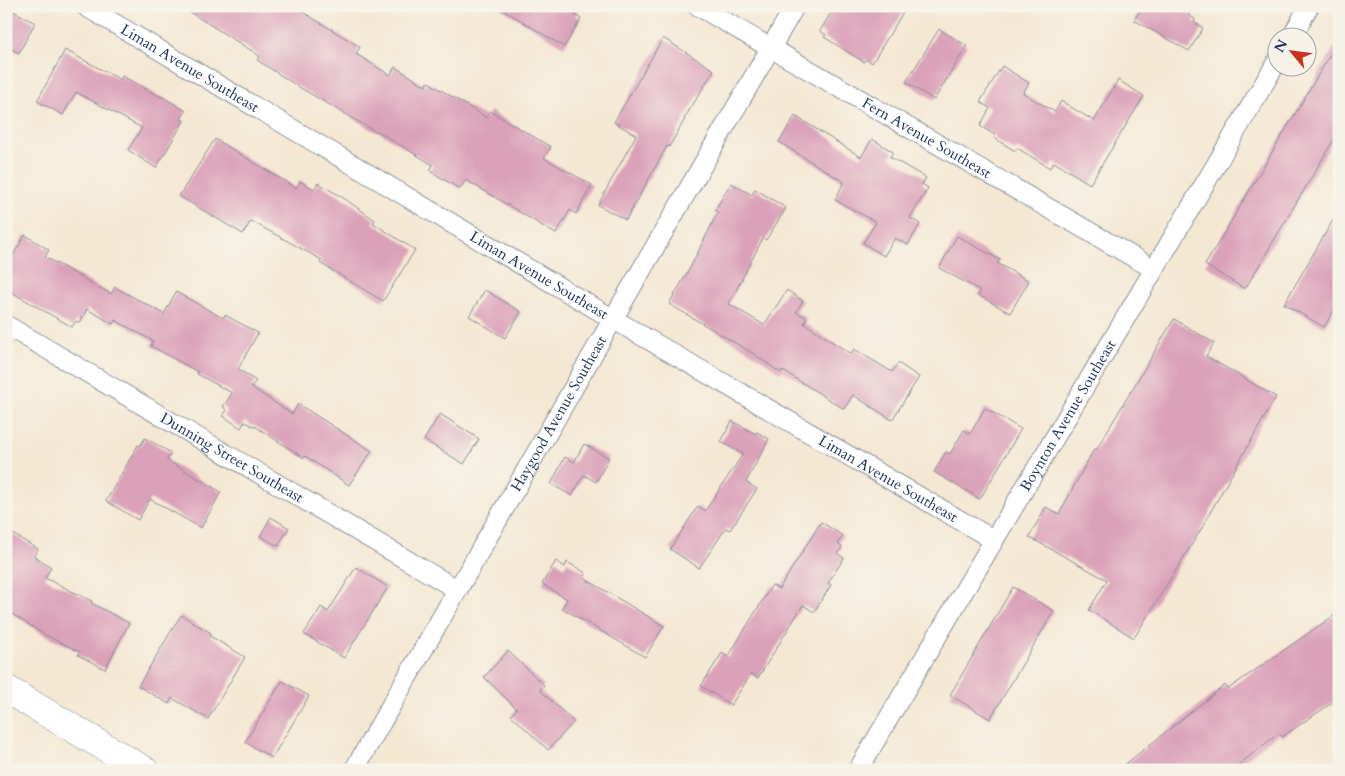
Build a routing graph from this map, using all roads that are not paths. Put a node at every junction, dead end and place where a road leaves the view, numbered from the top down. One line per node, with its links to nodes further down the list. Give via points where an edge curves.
1 (86, 6): 9 (street, Liman Avenue Southeast)
2 (698, 6): 6 (street, Fern Avenue Southeast)
3 (795, 6): 6 (street, Haygood Avenue Southeast)
4 (1310, 6): 5 (street)
5 (1297, 28)
6 (770, 48): 8 (street, Fern Avenue Southeast); 9 (street, Haygood Avenue Southeast)
7 (1268, 77): 8 (street, Boynton Avenue Southeast)
8 (1154, 269): 11 (street, Boynton Avenue Southeast)
9 (613, 319): 11 (street, Liman Avenue Southeast); 12 (street, Haygood Avenue Southeast)
10 (6, 325): 12 (street, Dunning Street Southeast)
11 (994, 540): 16 (street, Boynton Avenue Southeast)
12 (458, 590): 15 (street, Haygood Avenue Southeast)
13 (6, 689): 14 (main road)
14 (144, 770)
15 (354, 770)
16 (858, 770)

